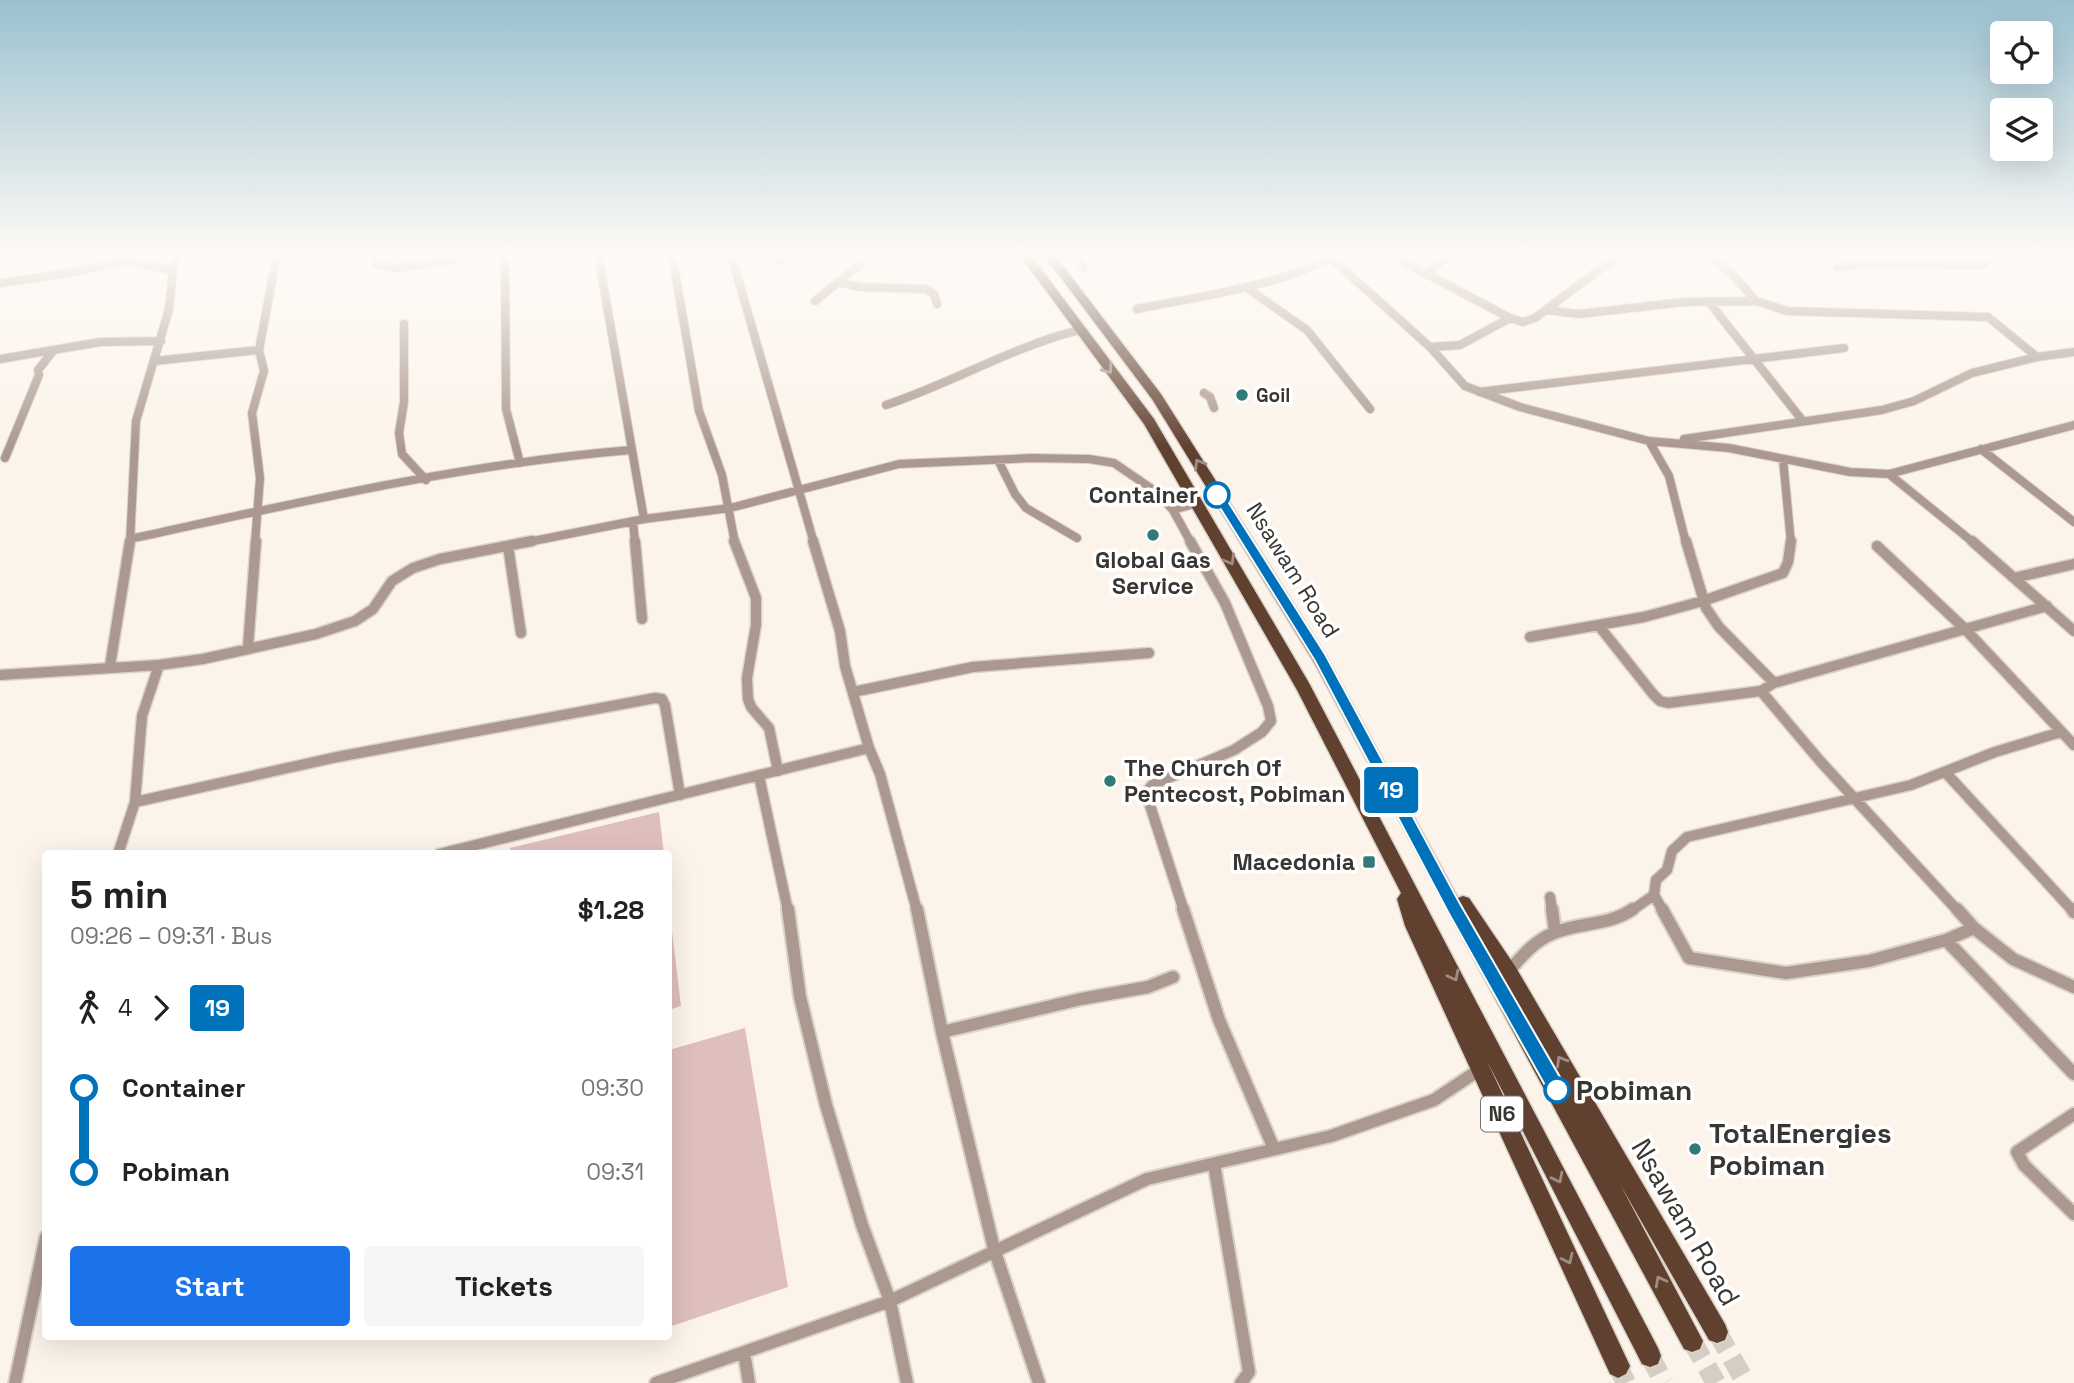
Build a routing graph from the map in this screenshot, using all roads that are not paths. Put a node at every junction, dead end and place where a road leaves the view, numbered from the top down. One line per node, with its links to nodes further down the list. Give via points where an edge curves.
1 (167, 319): 18 (street)
2 (265, 319): 22 (street)
3 (505, 319): 42 (street, via 506,409)
4 (608, 319): 38 (street)
5 (683, 319): 47 (street, via 699,411)
6 (749, 319): 45 (street)
7 (1071, 319): 17 (highway, Nsawam Road / N6)
8 (1098, 319): 84 (highway, Nsawam Road / N6, one-way to 8, via 1320,658 1171,419)
9 (1291, 319): 32 (street, via 1307,330)
10 (1400, 319): 19 (street)
11 (1509, 319): 19 (street, via 1460,345)
12 (1512, 319): 13 (street)
13 (1533, 319)
14 (1722, 319): 25 (street)
15 (1990, 319): 24 (street)
16 (404, 324): 44 (street, via 404,402 399,433 402,454)
17 (1079, 330): 30 (street); 46 (highway, Nsawam Road / N6, one-way to 46, via 1149,422)
18 (161, 341): 21 (street, via 134,338); 27 (street)
19 (1430, 347): 29 (street)
20 (1844, 348): 25 (street)
21 (54, 349): 26 (street); 39 (street, via 38,370)
22 (259, 350): 27 (street); 49 (street, via 264,371 253,413 260,478)
23 (2074, 352): 24 (street)
24 (2036, 357): 33 (street, via 1972,373 1899,406)
25 (1752, 358): 29 (street); 33 (street)
26 (0, 359)
27 (155, 361): 54 (street, via 135,425)
28 (1204, 393): 31 (street)
29 (1477, 393): 35 (street)
30 (886, 405)
31 (1214, 408)
32 (1370, 409)
33 (1802, 419): 36 (street)
34 (2074, 425): 37 (street)
35 (1648, 441): 36 (street); 59 (street, via 1669,476)
36 (1673, 441): 40 (street)
37 (1980, 449): 43 (street); 52 (street)
38 (631, 450): 42 (street); 50 (street)
39 (5, 458)
40 (1783, 459): 43 (street); 59 (street, via 1790,564 1783,573)
41 (998, 460): 45 (street, via 899,464); 48 (street, via 1114,463 1155,491); 53 (street, via 1026,508)
42 (520, 463): 44 (street)
43 (1889, 474): 58 (street)
44 (426, 480): 49 (street)
45 (800, 491): 47 (street); 74 (street)
46 (1197, 503): 48 (street); 87 (highway, Nsawam Road / N6, one-way to 87, via 1303,687)
47 (730, 508): 50 (street); 78 (street, via 733,538 755,598 748,699 769,728)
48 (1172, 510): 101 (street, via 1224,603 1261,684 1271,721 1264,733 1237,748 1152,785 1146,800 1219,1020)
49 (257, 512): 54 (street); 67 (street)
50 (644, 519): 51 (street)
51 (633, 521): 55 (street); 61 (street)
52 (2074, 522)
53 (1077, 538)
54 (130, 539): 70 (street)
55 (508, 546): 65 (street); 67 (street, via 413,568 392,581 373,609 355,621)
56 (1877, 546): 63 (street)
57 (2074, 564): 58 (street)
58 (2018, 577): 60 (street)
59 (1703, 600): 62 (street); 72 (street, via 1711,618)
60 (2047, 606): 63 (street); 64 (street)
61 (642, 619)
62 (1599, 626): 66 (street); 73 (street, via 1660,701)
63 (1965, 629): 72 (street); 75 (street)
64 (2074, 631)
65 (521, 633)
66 (1530, 637)
67 (248, 647): 69 (street)
68 (1149, 653): 74 (street, via 990,665)
69 (159, 665): 70 (street); 83 (street, via 142,716)
70 (110, 666): 71 (street)
71 (0, 675)
72 (1774, 683): 73 (street)
73 (1761, 691): 82 (street)
74 (853, 692): 77 (street)
75 (2061, 732): 76 (street); 79 (street, via 1995,752)
76 (2074, 745)
77 (869, 748): 78 (street); 97 (street, via 913,889)
78 (778, 771): 80 (street)
79 (1946, 774): 82 (street); 90 (street)
80 (759, 776): 81 (street); 106 (street, via 786,898 800,997 826,1105)
81 (680, 795): 83 (street, via 665,705 655,698 337,757); 86 (street)
82 (1857, 800): 88 (street, via 1686,837 1672,850 1667,870 1656,880); 91 (street)
83 (135, 802): 85 (street)
84 (1407, 819): 94 (highway, Nsawam Road / N6); 108 (highway, Nsawam Road / N6, one-way to 84)
85 (119, 850)
86 (455, 850)
87 (1394, 860): 98 (highway, Nsawam Road / N6, via 1414,926); 110 (highway, Nsawam Road / N6, one-way to 110)
88 (1654, 895): 92 (street, via 1621,918); 93 (street, via 1689,958 1786,973 1869,961)
89 (1550, 897): 92 (street)
90 (2074, 912)
91 (1974, 928): 93 (street); 96 (street, via 2013,959)
92 (1555, 932): 94 (street, via 1529,947)
93 (1946, 940): 99 (street)
94 (1508, 972): 107 (highway, Nsawam Road / N6, one-way to 94)
95 (1173, 977): 97 (street, via 1148,987)
96 (2074, 987)
97 (942, 1032): 104 (street)
98 (1482, 1068): 101 (street, via 1434,1100 1331,1136); 111 (highway, Nsawam Road / N6, one-way to 111)
99 (2074, 1074)
100 (2074, 1114): 103 (street, via 2017,1152 2024,1165)
101 (1274, 1149): 102 (street)
102 (1214, 1164): 104 (street, via 1147,1179); 117 (street, via 1249,1372)
103 (2074, 1214)
104 (994, 1249): 106 (street); 116 (street)
105 (42, 1256): 112 (street)
106 (890, 1301): 109 (street); 115 (street)
107 (1717, 1332)
108 (1692, 1341)
109 (744, 1353): 113 (street); 114 (street)
110 (1650, 1356)
111 (1618, 1366)
112 (15, 1383)
113 (656, 1383)
114 (749, 1383)
115 (907, 1383)
116 (1039, 1383)
117 (1241, 1383)

